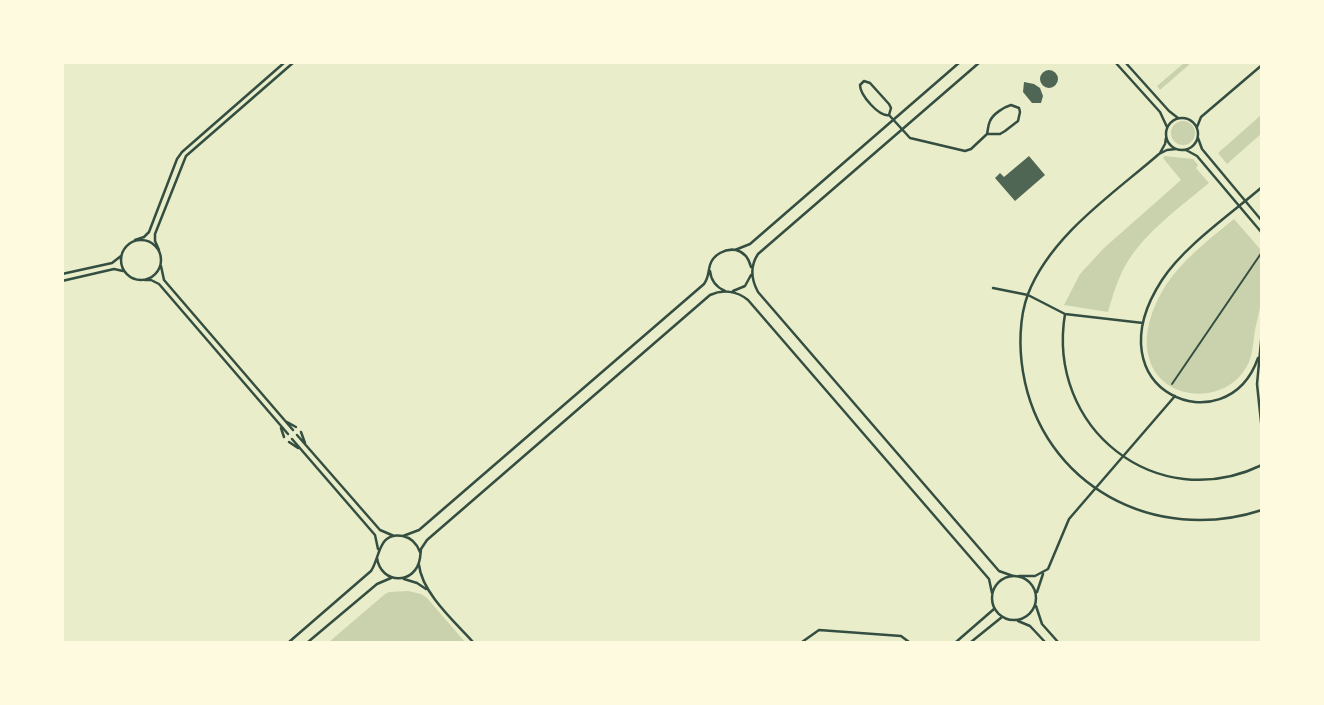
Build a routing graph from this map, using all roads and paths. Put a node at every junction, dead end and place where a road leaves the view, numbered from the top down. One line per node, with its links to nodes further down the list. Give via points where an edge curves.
1 (285, 62): 19 (street)
2 (294, 62): 20 (street)
3 (960, 62): 11 (street)
4 (980, 62): 15 (street)
5 (1115, 62): 13 (street, via 1160,112)
6 (1125, 62): 10 (street)
7 (1262, 65): 9 (street)
8 (889, 115): 8 (street, via 879,112 861,92 861,83 867,80 889,104); 11 (street)
9 (1201, 117): 12 (street); 14 (street)
10 (1178, 118): 12 (street); 13 (street)
11 (893, 120): 15 (street); 31 (street, via 750,244)
12 (1189, 120): 14 (street)
13 (1167, 127): 17 (street)
14 (1197, 128): 18 (street)
15 (902, 130): 16 (street, via 910,138 961,151 971,149); 36 (street, via 758,254)
16 (987, 134): 16 (street, via 1005,132 1018,121 1019,108 1011,104 1005,106 989,122)
17 (1166, 138): 21 (street); 23 (street)
18 (1198, 138): 22 (street); 25 (street, via 1202,149)
19 (192, 142): 20 (street); 29 (street, via 178,157 149,232)
20 (196, 147): 30 (street, via 183,162 155,234)
21 (1176, 149): 22 (street); 23 (street)
22 (1186, 150): 26 (street, via 1197,156)
23 (1159, 154): 43 (street, via 1063,239)
24 (1262, 187): 25 (street)
25 (1245, 202): 26 (street); 27 (street)
26 (1239, 206): 28 (street); 45 (street, via 1168,271 1154,294)
27 (1262, 221)
28 (1262, 233)
29 (135, 240): 30 (street, via 151,242); 33 (street)
30 (159, 250): 34 (street)
31 (730, 250): 35 (street, via 715,256); 36 (street, via 746,256)
32 (1262, 252): 50 (street)
33 (122, 255): 37 (street, via 112,263); 38 (street, via 122,265)
34 (161, 266): 39 (street, via 155,275); 52 (street, via 164,280)
35 (710, 271): 42 (street, via 712,281); 70 (street, via 706,281 687,298 418,530)
36 (752, 271): 42 (street, via 745,286); 76 (street, via 758,292 999,571)
37 (62, 274)
38 (127, 274): 39 (street); 40 (street, via 114,270)
39 (145, 280): 53 (street, via 159,284)
40 (62, 281)
41 (992, 288): 43 (street)
42 (729, 292): 73 (street, via 713,294 695,308 427,540); 80 (street, via 748,300 989,579)
43 (1028, 295): 44 (street); 67 (street, via 1021,343 1024,379 1031,402 1040,424 1057,450 1072,469)
44 (1065, 314): 45 (street); 65 (street, via 1063,355 1072,394 1093,429)
45 (1143, 323): 51 (street, via 1140,343 1146,369 1158,385)
46 (1262, 331): 47 (street)
47 (1258, 358): 48 (street); 49 (street)
48 (1249, 377): 49 (street, via 1254,375); 51 (street, via 1234,391 1216,400 1195,402)
49 (1257, 378): 56 (street)
50 (1172, 384)
51 (1175, 396): 65 (street)
52 (284, 420): 54 (street); 55 (street)
53 (280, 424): 58 (street); 60 (street)
54 (296, 427)
55 (293, 430)
56 (1262, 431)
57 (301, 432): 63 (street)
58 (288, 434)
59 (297, 435): 63 (street)
60 (284, 437)
61 (292, 439): 64 (street)
62 (289, 442): 64 (street)
63 (307, 447): 69 (street, via 380,530)
64 (302, 451): 71 (street, via 375,535)
65 (1123, 456): 66 (street, via 1155,472 1190,479 1230,476); 67 (street)
66 (1262, 465)
67 (1096, 488): 68 (street, via 1131,508 1170,519 1217,520); 75 (street, via 1069,519 1050,565)
68 (1262, 510)
69 (398, 536): 70 (street); 71 (street, via 383,543)
70 (404, 536): 73 (street, via 417,546)
71 (378, 552): 72 (street)
72 (377, 558): 78 (street, via 383,572); 86 (street, via 368,574)
73 (420, 558): 74 (street)
74 (419, 563): 78 (street, via 410,575); 79 (street)
75 (1043, 572): 77 (street); 81 (street)
76 (1013, 576): 77 (street); 80 (street, via 997,583)
77 (1019, 576): 81 (street, via 1030,582)
78 (398, 578): 79 (street); 87 (street, via 376,584)
79 (427, 590): 88 (street)
80 (992, 593): 83 (street)
81 (1036, 599): 82 (street)
82 (1036, 603): 85 (street, via 1023,619); 94 (street, via 1040,620)
83 (994, 609): 84 (street); 91 (street)
84 (1002, 617): 85 (street); 92 (street)
85 (1012, 621): 93 (street, via 1030,626)
86 (289, 642)
87 (308, 642)
88 (473, 642)
89 (802, 642): 90 (street, via 819,630 901,636)
90 (910, 642)
91 (956, 642)
92 (971, 642)
93 (1046, 642)
94 (1058, 642)

